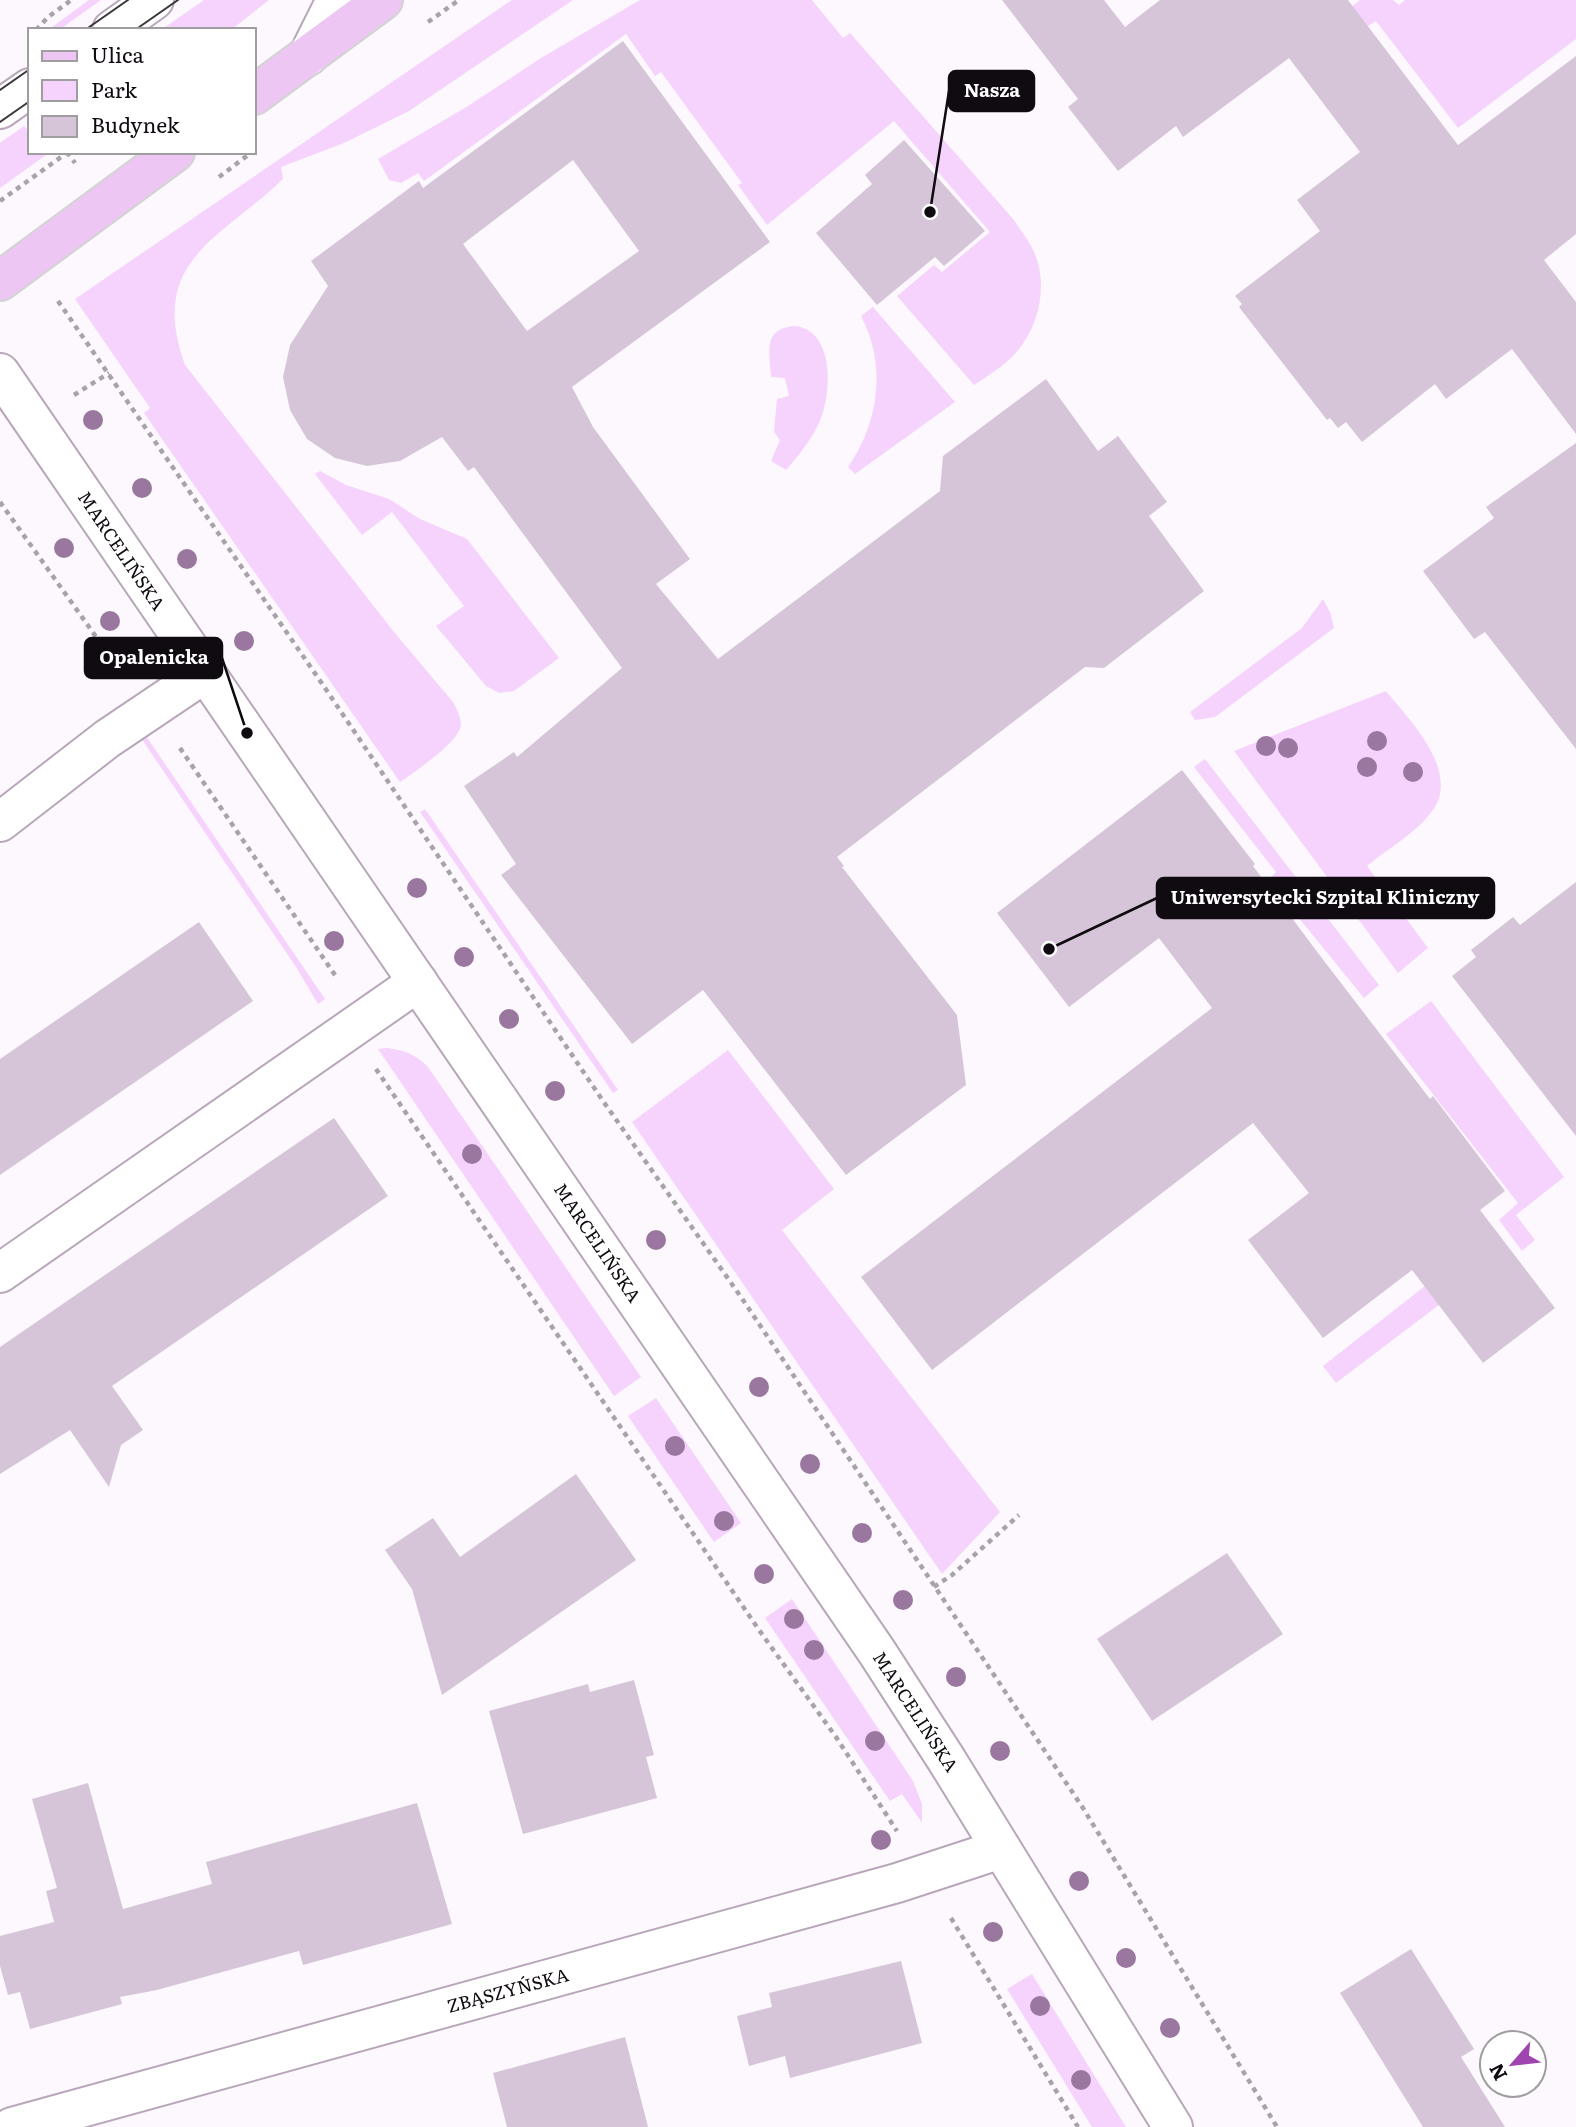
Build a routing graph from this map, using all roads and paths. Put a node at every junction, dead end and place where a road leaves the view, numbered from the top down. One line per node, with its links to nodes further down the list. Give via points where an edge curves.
1 (70, 0): 5 (path)
2 (154, 0): 6 (street)
3 (336, 0): 7 (street)
4 (383, 0): 7 (main road)
5 (38, 28)
6 (115, 28)
7 (309, 56): 9 (main road)
8 (28, 89): 10 (street)
9 (256, 94)
10 (0, 109)
11 (65, 154): 13 (path)
12 (172, 154): 14 (main road)
13 (0, 201)
14 (0, 281)
15 (55, 297): 25 (path, via 741,1297)
16 (0, 373): 18 (street, MARCELIŃSKA)
17 (0, 502): 19 (path)
18 (205, 673): 19 (street); 21 (street, MARCELIŃSKA)
19 (151, 710): 20 (street); 22 (path, via 338,979)
20 (0, 822)
21 (418, 982): 22 (street); 26 (street, MARCELIŃSKA, via 877,1652)
22 (356, 1024): 23 (street); 27 (path, via 390,1092 836,1737)
23 (0, 1273)
24 (1019, 1515): 25 (path)
25 (934, 1587): 31 (path, via 1083,1808)
26 (1002, 1849): 27 (street, ZBĄSZYŃSKA); 30 (street, MARCELIŃSKA)
27 (924, 1874): 28 (street, ZBĄSZYŃSKA); 29 (path)
28 (12, 2127)
29 (1078, 2127)
30 (1173, 2127)
31 (1277, 2127)

